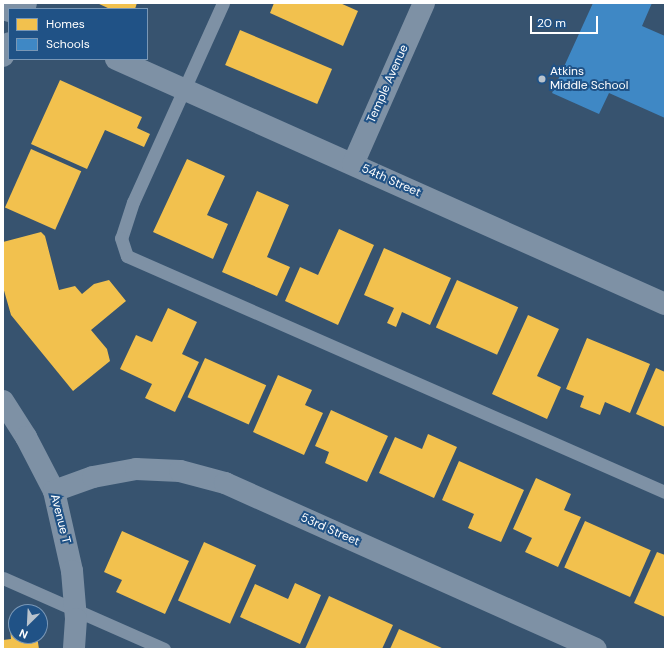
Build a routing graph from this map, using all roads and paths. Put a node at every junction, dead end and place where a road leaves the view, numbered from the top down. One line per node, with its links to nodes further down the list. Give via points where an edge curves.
1 (223, 3): 6 (lane)
2 (424, 3): 7 (street, Temple Avenue)
3 (8, 44): 4 (street)
4 (3, 56)
5 (118, 60): 6 (street, 54th Street)
6 (185, 90): 7 (street, 54th Street); 11 (lane, via 133,202 121,238 127,256)
7 (353, 164): 8 (street, 54th Street)
8 (665, 304)
9 (3, 401): 10 (street, Avenue T, via 26,437)
10 (54, 491): 13 (street, Avenue T, via 72,571); 16 (street, 53rd Street, via 93,478 136,469 180,470 225,483)
11 (665, 492)
12 (3, 578): 13 (lane)
13 (76, 610): 14 (street, Avenue T); 15 (lane)
14 (74, 649)
15 (164, 649)
16 (596, 649)

